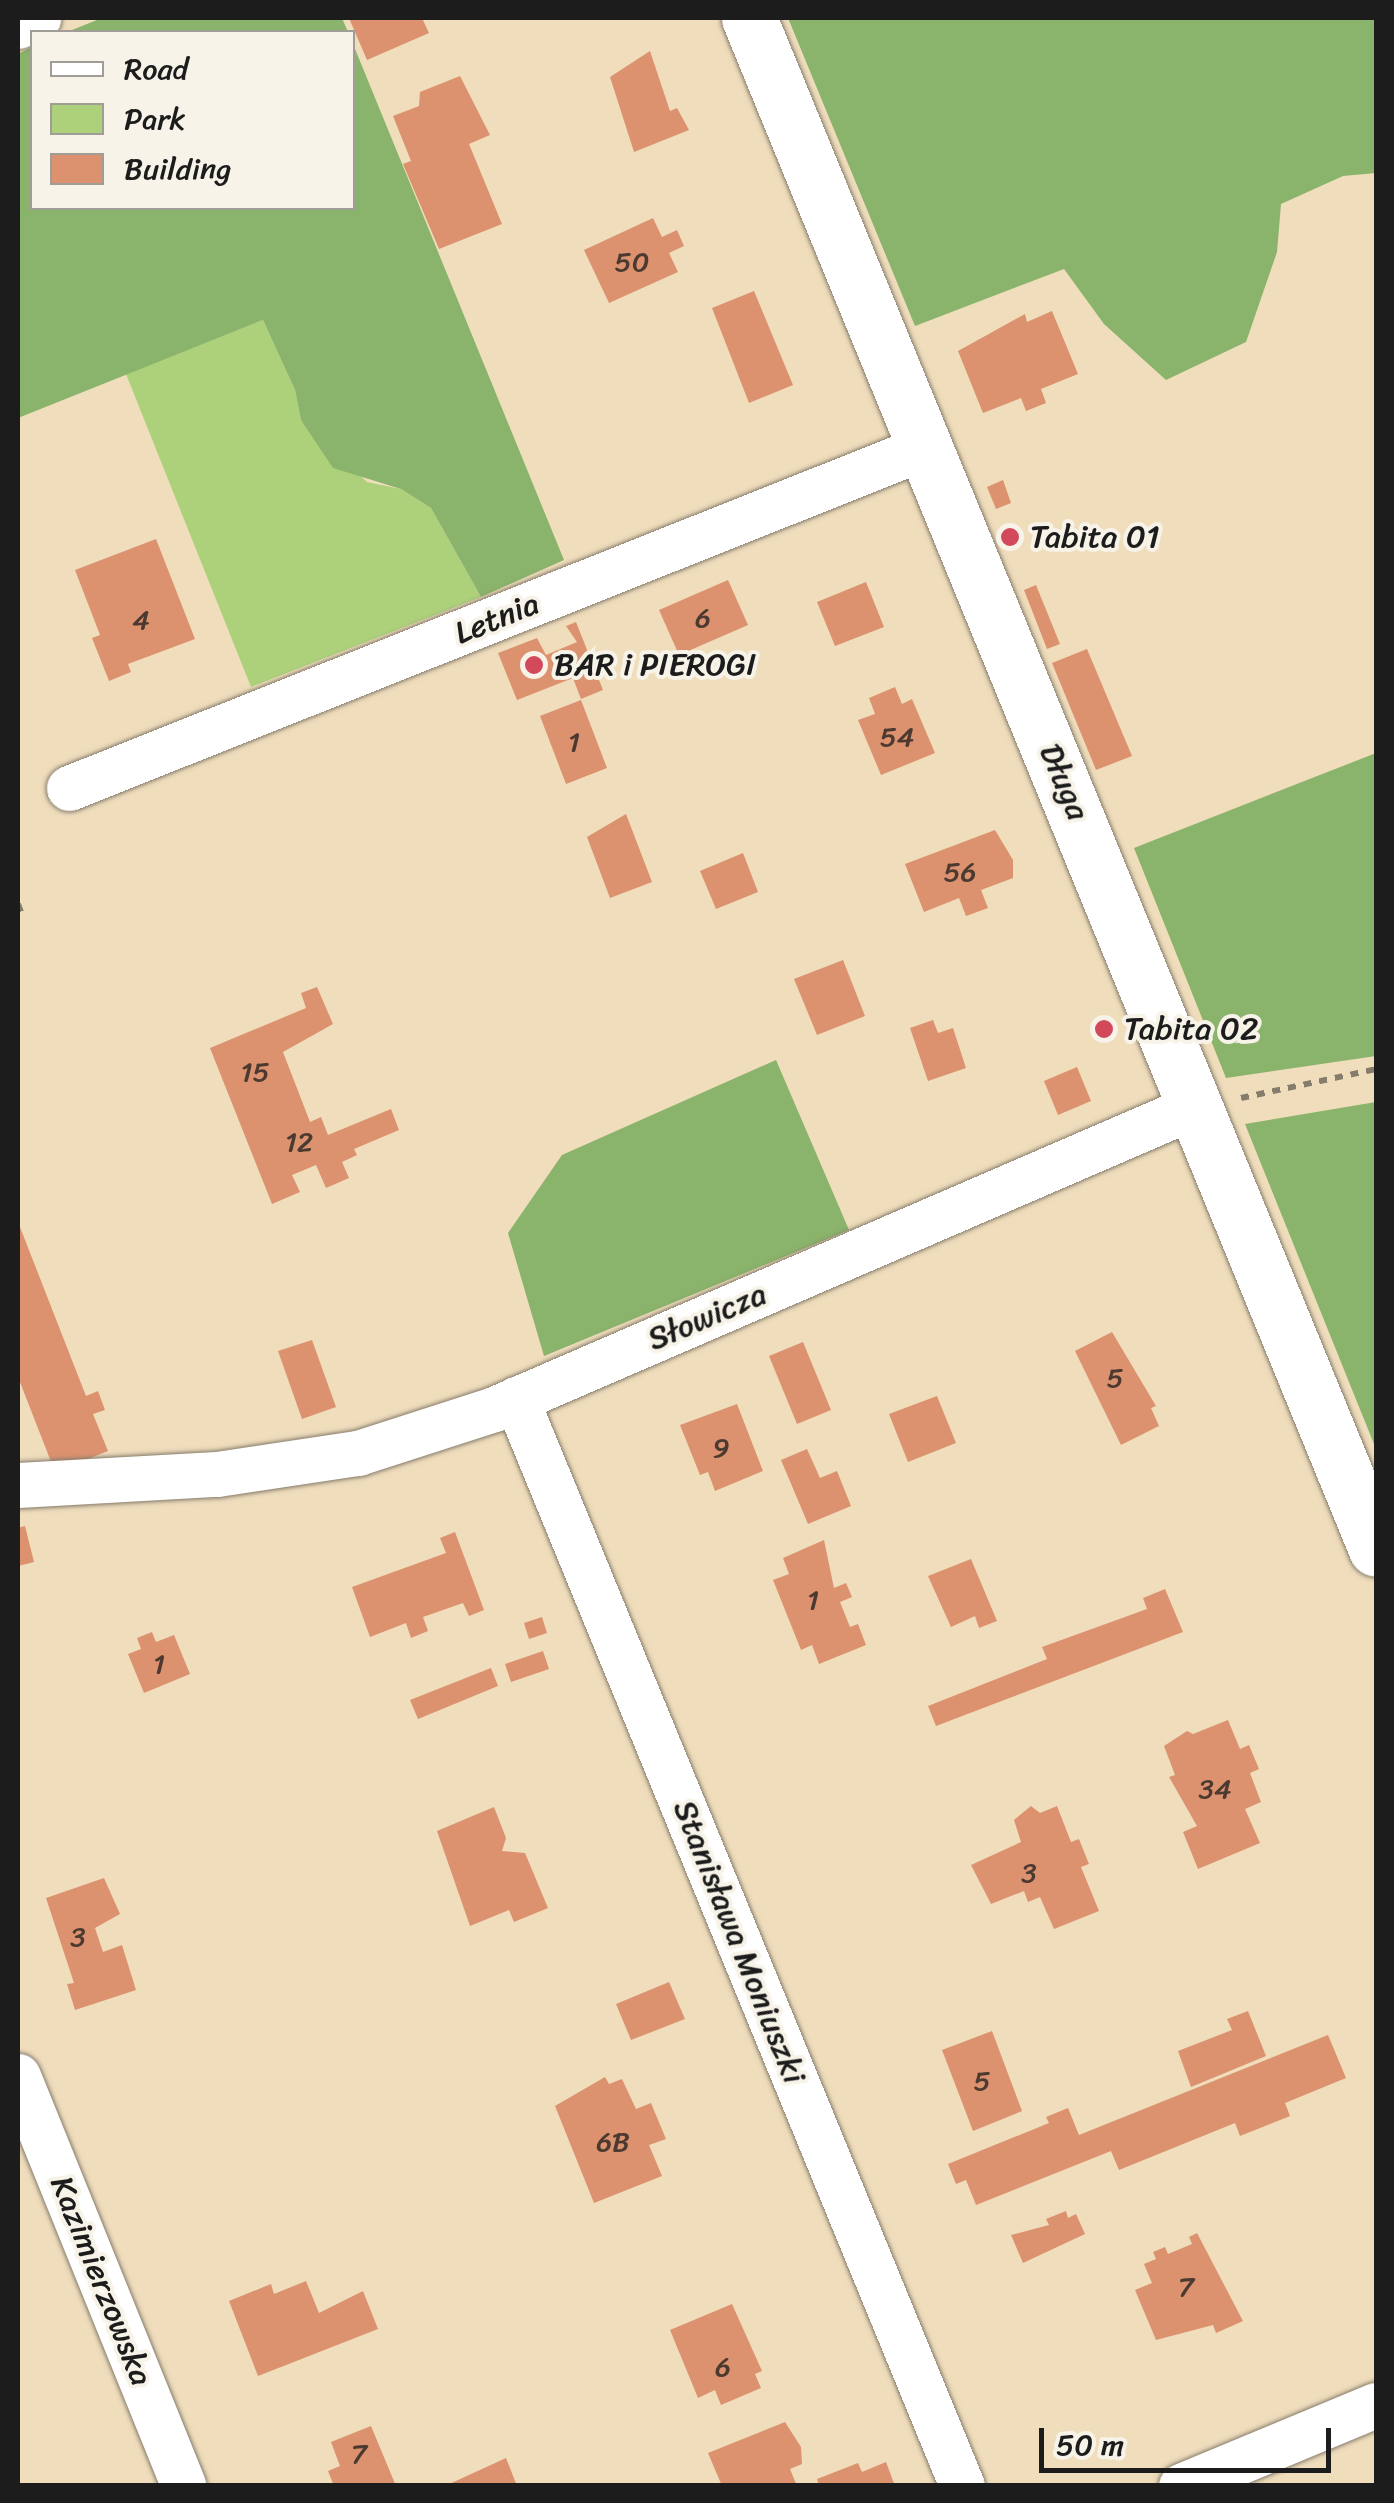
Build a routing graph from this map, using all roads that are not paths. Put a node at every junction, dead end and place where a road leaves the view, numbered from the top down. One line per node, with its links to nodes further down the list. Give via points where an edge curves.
1 (38, 18): 3 (street)
2 (749, 18): 4 (street, Długa)
3 (18, 26)
4 (924, 448): 5 (street, Letnia); 6 (street, Długa)
5 (69, 788)
6 (1195, 1106): 7 (street, Słowicza); 9 (street, Długa)
7 (516, 1398): 8 (street, Słowicza, via 358,1453 217,1474); 13 (street, Stanisława Moniuszki)
8 (18, 1485)
9 (1376, 1549)
10 (18, 2076): 12 (street, Kazimierzowska)
11 (1376, 2405): 14 (street)
12 (184, 2486)
13 (962, 2486)
14 (1181, 2486)

